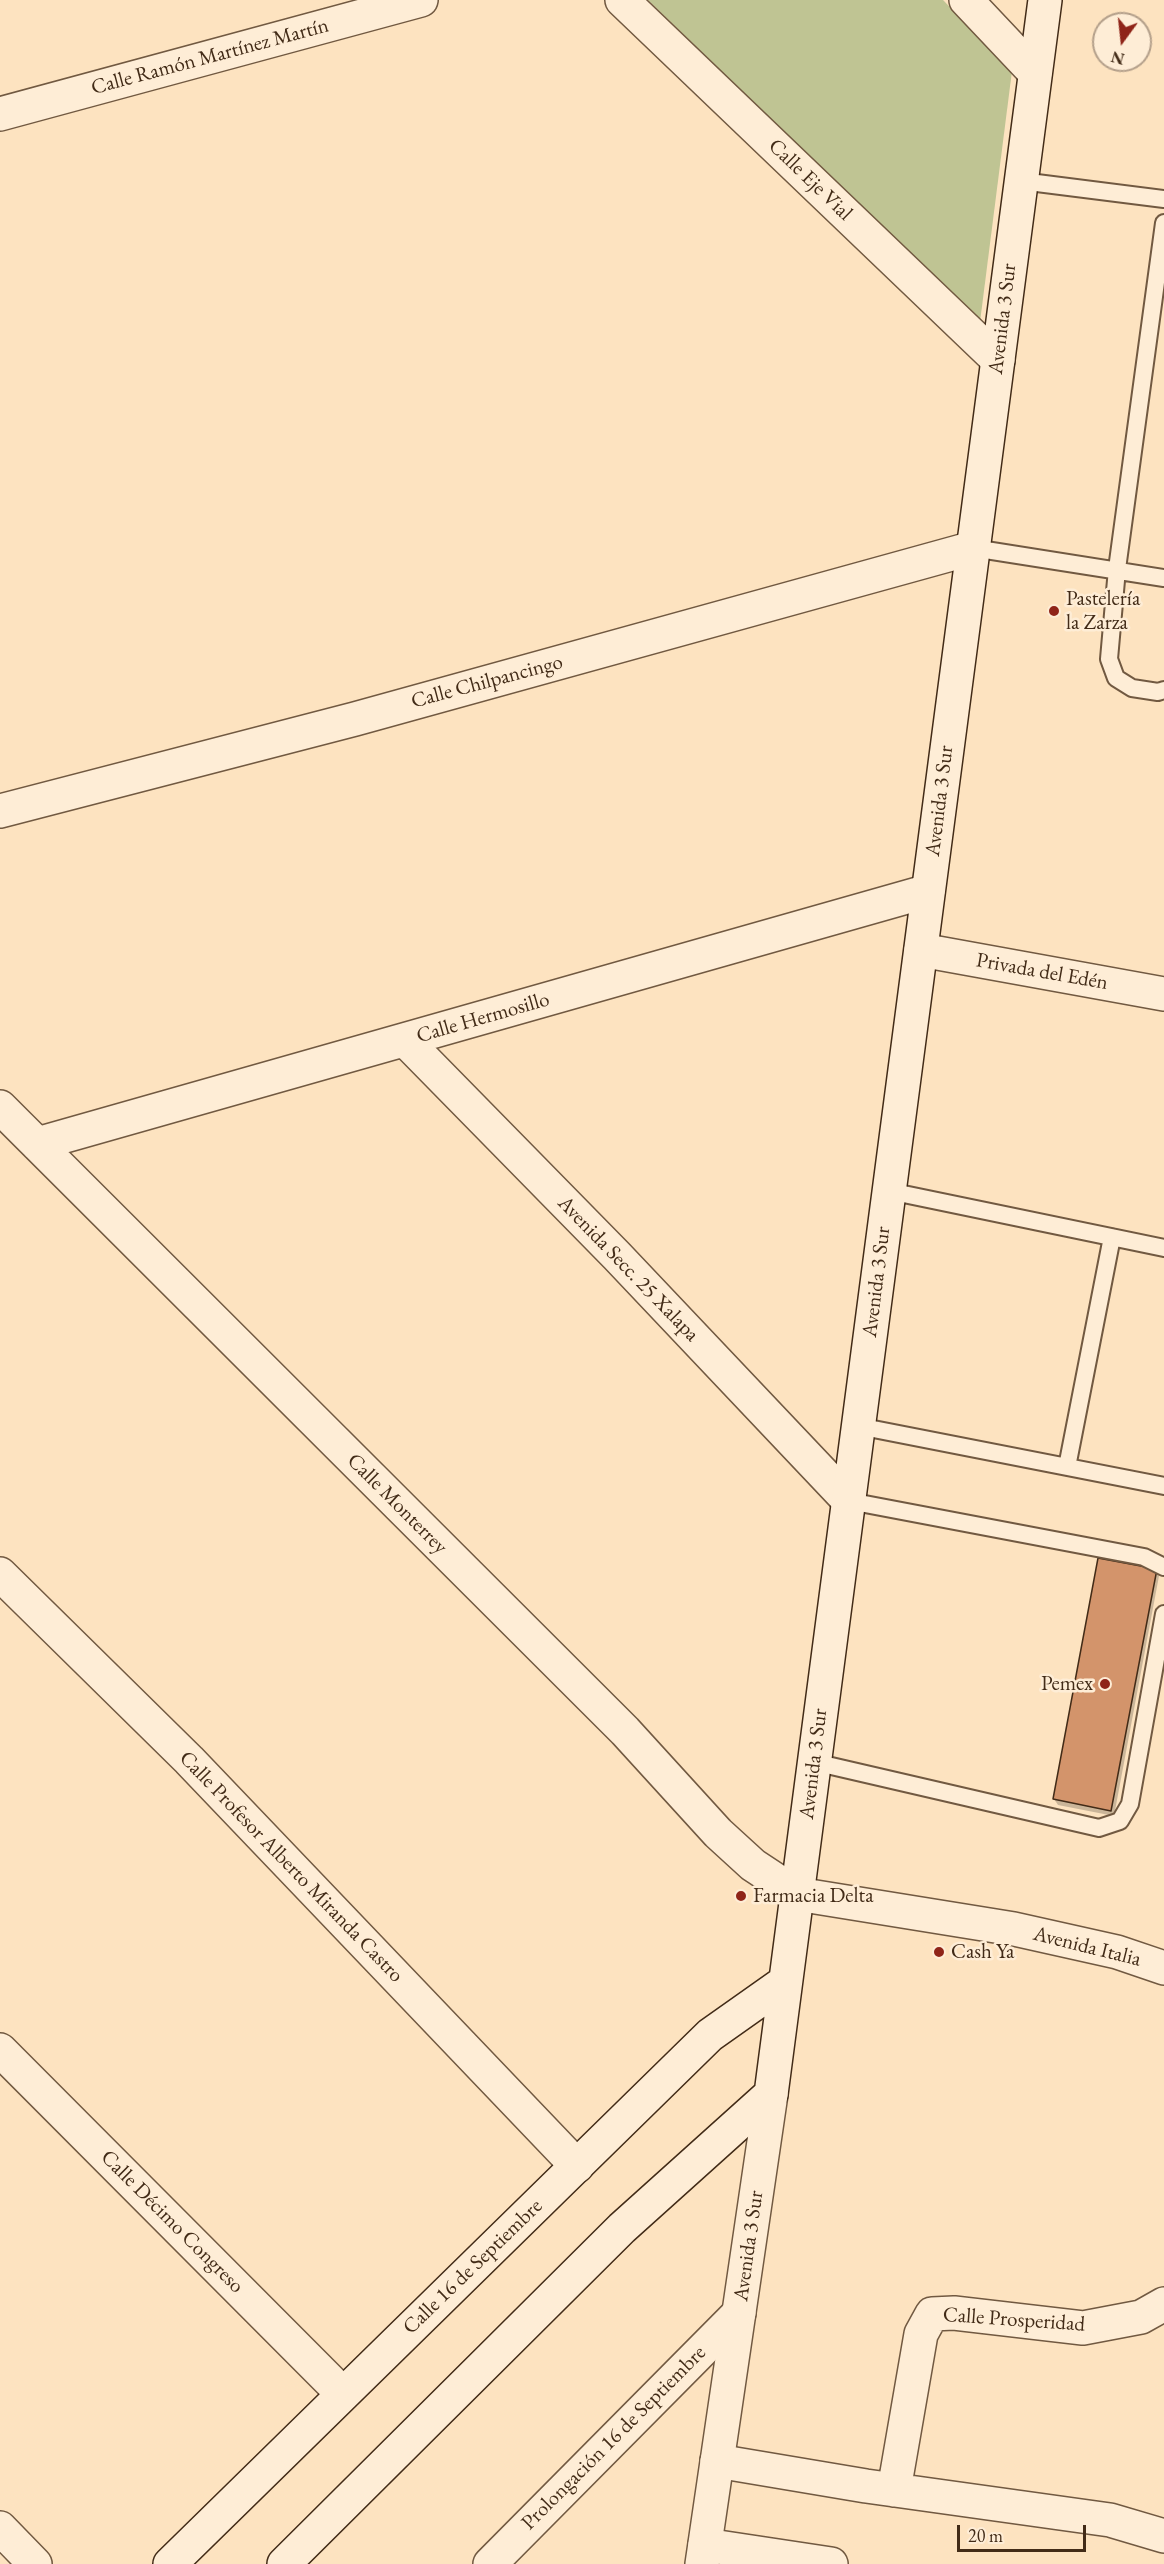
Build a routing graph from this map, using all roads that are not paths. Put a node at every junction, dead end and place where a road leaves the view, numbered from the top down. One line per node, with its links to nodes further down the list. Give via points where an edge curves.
1 (420, 0): 6 (street, Calle Ramón Martínez Martín)
2 (622, 0): 10 (street, Calle Eje Vial)
3 (966, 0): 5 (street)
4 (1049, 1): 5 (street, Avenida 3 Sur)
5 (1035, 73): 7 (street, Avenida 3 Sur)
6 (0, 114)
7 (1021, 181): 8 (lane); 10 (street, Avenida 3 Sur)
8 (1164, 199)
9 (1164, 223): 12 (lane)
10 (998, 360): 11 (street, Avenida 3 Sur)
11 (973, 548): 12 (lane); 15 (street, Calle Chilpancingo); 16 (street, Avenida 3 Sur)
12 (1117, 569): 13 (lane); 14 (lane, via 1109,659 1116,678 1132,688)
13 (1164, 578)
14 (1164, 690)
15 (0, 811)
16 (928, 891): 17 (street, Avenida 3 Sur); 19 (street, Calle Hermosillo)
17 (921, 950): 18 (street, Privada del Edén); 22 (street, Avenida 3 Sur)
18 (1164, 994)
19 (405, 1040): 21 (street, Calle Hermosillo); 28 (street, Avenida Secc. 25 Xalapa)
20 (0, 1107): 21 (street, Calle Monterrey)
21 (37, 1144): 33 (street, Calle Monterrey, via 625,1731 718,1833 753,1865)
22 (889, 1191): 23 (lane); 25 (street, Avenida 3 Sur)
23 (1112, 1237): 24 (lane); 26 (lane)
24 (1164, 1248)
25 (858, 1426): 26 (lane); 28 (street, Avenida 3 Sur)
26 (1067, 1467): 27 (lane)
27 (1164, 1486)
28 (849, 1500): 29 (lane, via 1144,1557); 32 (street, Avenida 3 Sur)
29 (1164, 1567)
30 (0, 1574): 38 (street, Calle Profesor Alberto Miranda Castro, via 189,1760)
31 (1164, 1614): 32 (lane, via 1130,1804 1120,1821 1099,1828)
32 (814, 1762): 33 (street, Avenida 3 Sur)
33 (797, 1894): 34 (street, Avenida Italia, via 1014,1929 1117,1952); 35 (street, Avenida 3 Sur)
34 (1164, 1968)
35 (785, 1982): 37 (street, Avenida 3 Sur); 38 (street, Calle 16 de Septiembre, via 710,2035)
36 (0, 2050): 41 (street, Calle Décimo Congreso)
37 (771, 2094): 40 (street, Avenida 3 Sur); 49 (street, via 622,2228)
38 (577, 2166): 41 (street, Calle 16 de Septiembre)
39 (1164, 2304): 43 (street, Calle Prosperidad, via 1141,2317 1083,2328 954,2313 932,2314 921,2334)
40 (739, 2313): 42 (street, Avenida 3 Sur); 50 (street, Prolongación 16 de Septiembre)
41 (343, 2394): 48 (street, Calle 16 de Septiembre)
42 (717, 2460): 43 (street); 46 (street, Avenida 3 Sur)
43 (894, 2490): 45 (street, via 1110,2520)
44 (0, 2528): 47 (street)
45 (1164, 2536)
46 (703, 2554): 51 (street)
47 (35, 2564)
48 (170, 2564)
49 (285, 2564)
50 (490, 2564)
51 (831, 2564)

